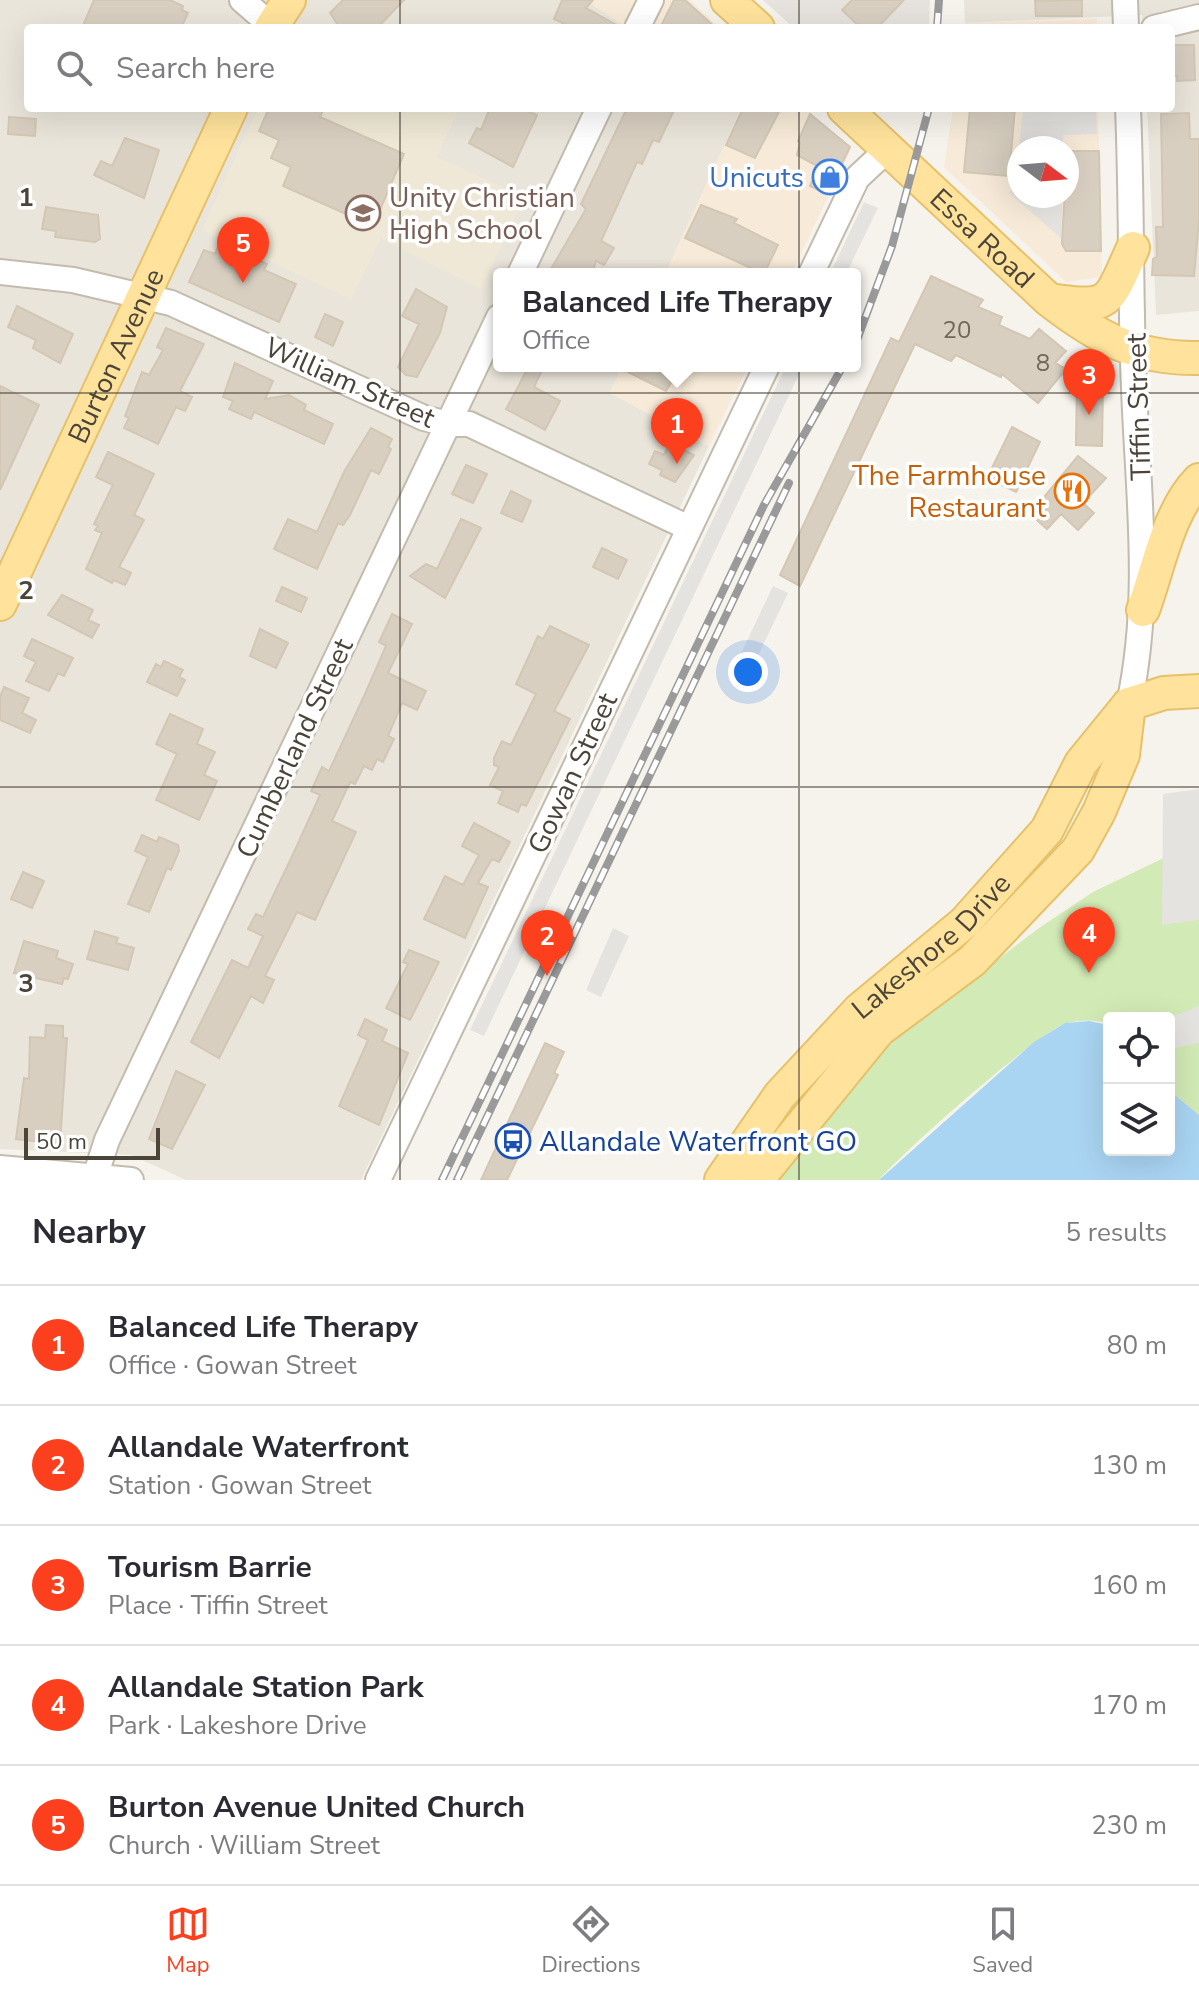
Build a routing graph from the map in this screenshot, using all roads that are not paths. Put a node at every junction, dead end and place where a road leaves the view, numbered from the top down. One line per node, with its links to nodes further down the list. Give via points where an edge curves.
1 (242, 0): 6 (street)
2 (651, 0): 7 (street)
3 (727, 0): 8 (main road)
4 (1125, 0): 9 (street)
5 (1199, 17): 10 (street)
6 (277, 18)
7 (639, 24)
8 (754, 24)
9 (1126, 24)
10 (1170, 24)
11 (229, 112): 20 (main road, Burton Avenue)
12 (597, 112): 17 (street)
13 (848, 112): 15 (main road, Essa Road)
14 (1128, 112): 16 (street, Tiffin Street)
15 (887, 150): 18 (street, via 857,178); 21 (main road, Essa Road)
16 (1133, 248): 21 (main road, via 1111,296 1100,303); 23 (street, Tiffin Street)
17 (523, 268)
18 (814, 268)
19 (0, 272): 20 (street, William Street, via 73,280)
20 (143, 296): 26 (street, William Street, via 171,303 424,418); 29 (main road, Burton Avenue)
21 (1049, 300): 23 (main road, Essa Road, via 1081,325)
22 (493, 330): 26 (street, Cumberland Street)
23 (1135, 352): 24 (main road); 30 (street, Tiffin Street)
24 (1199, 358)
25 (764, 372): 28 (street, Gowan Street)
26 (448, 424): 28 (street, William Street, via 469,424); 35 (street, Cumberland Street, via 107,1140)
27 (1199, 480): 30 (main road, via 1188,491)
28 (689, 528): 37 (street, Gowan Street)
29 (0, 604)
30 (1143, 610): 32 (street, Tiffin Street)
31 (1199, 691): 32 (main road, via 1164,693)
32 (1129, 704): 33 (main road, via 1162,714); 38 (main road, Lakeshore Drive, via 1081,763 1047,830 965,922 860,1009 780,1095); 39 (main road, Lakeshore Drive, via 1123,755 1078,850 972,961 879,1030)
33 (1199, 711)
34 (0, 1168): 35 (street)
35 (94, 1178): 36 (street)
36 (131, 1180)
37 (378, 1180)
38 (721, 1180)
39 (757, 1180)

